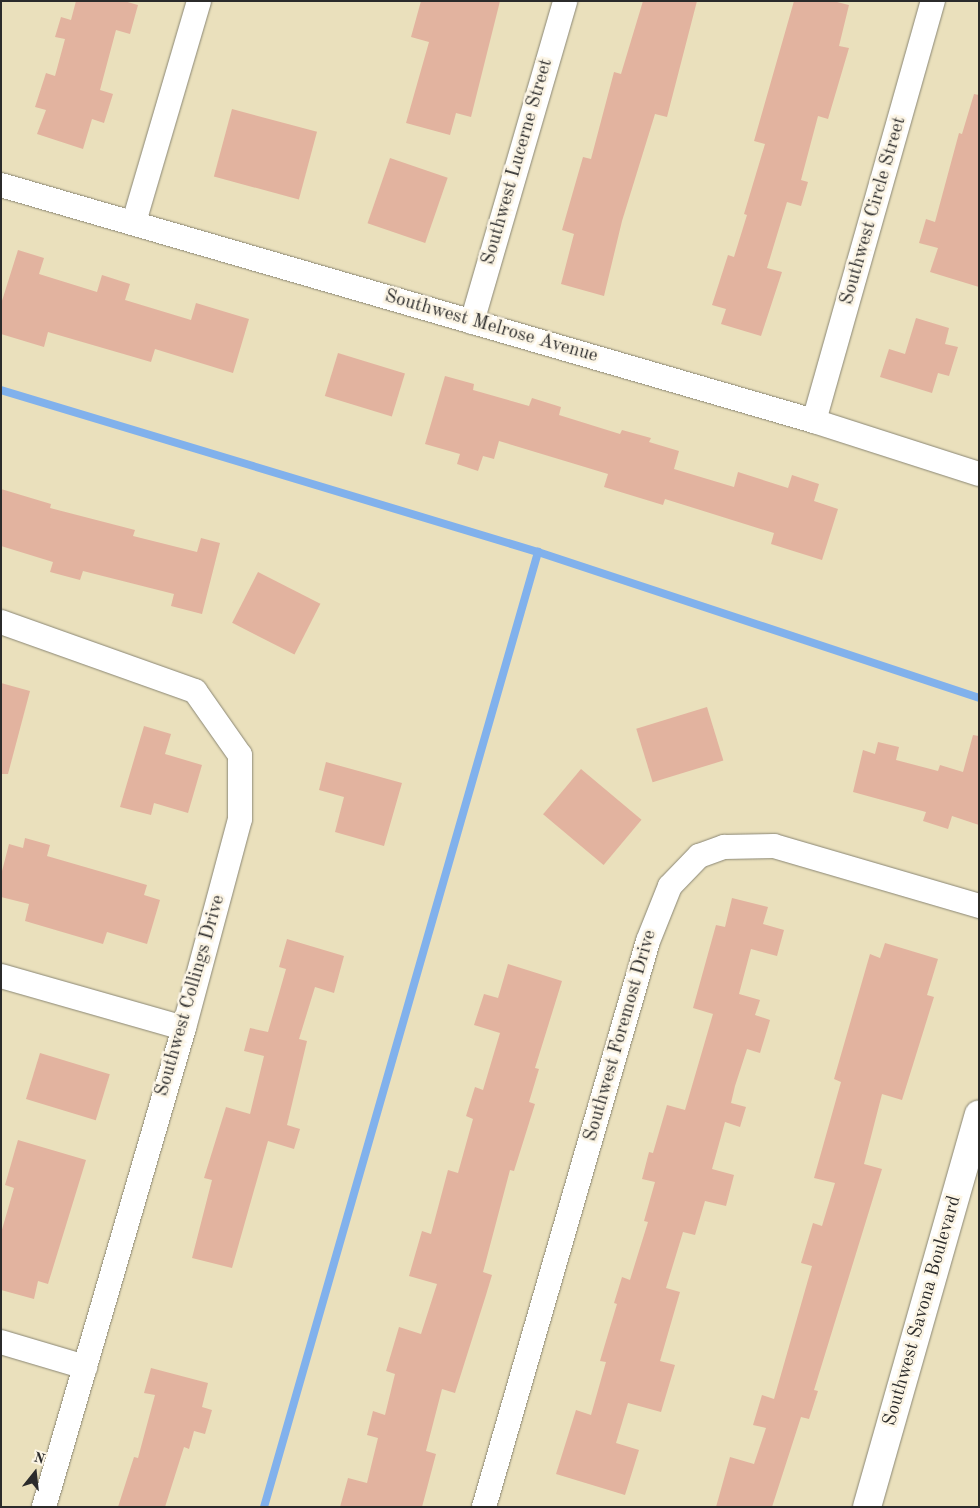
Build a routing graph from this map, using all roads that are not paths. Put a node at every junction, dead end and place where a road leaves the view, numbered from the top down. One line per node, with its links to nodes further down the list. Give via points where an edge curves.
1 (199, 1): 5 (street)
2 (565, 1): 6 (street, Southwest Lucerne Street)
3 (934, 1): 7 (street, Southwest Circle Street)
4 (1, 185): 5 (street, Southwest Melrose Avenue)
5 (134, 222): 6 (street, Southwest Melrose Avenue)
6 (472, 322): 7 (street, Southwest Melrose Avenue)
7 (814, 421): 8 (street, Southwest Melrose Avenue)
8 (979, 474)
9 (1, 622): 12 (street, Southwest Collings Drive, via 194,691 240,755 240,819)
10 (979, 906): 17 (street, Southwest Foremost Drive, via 774,846 751,844 699,856 670,886 648,941)
11 (1, 976): 12 (street)
12 (184, 1028): 15 (street, Southwest Collings Drive)
13 (979, 1115): 18 (street, Southwest Savona Boulevard)
14 (1, 1342): 15 (street)
15 (85, 1367): 16 (street, Southwest Collings Drive)
16 (44, 1507)
17 (484, 1507)
18 (867, 1507)

